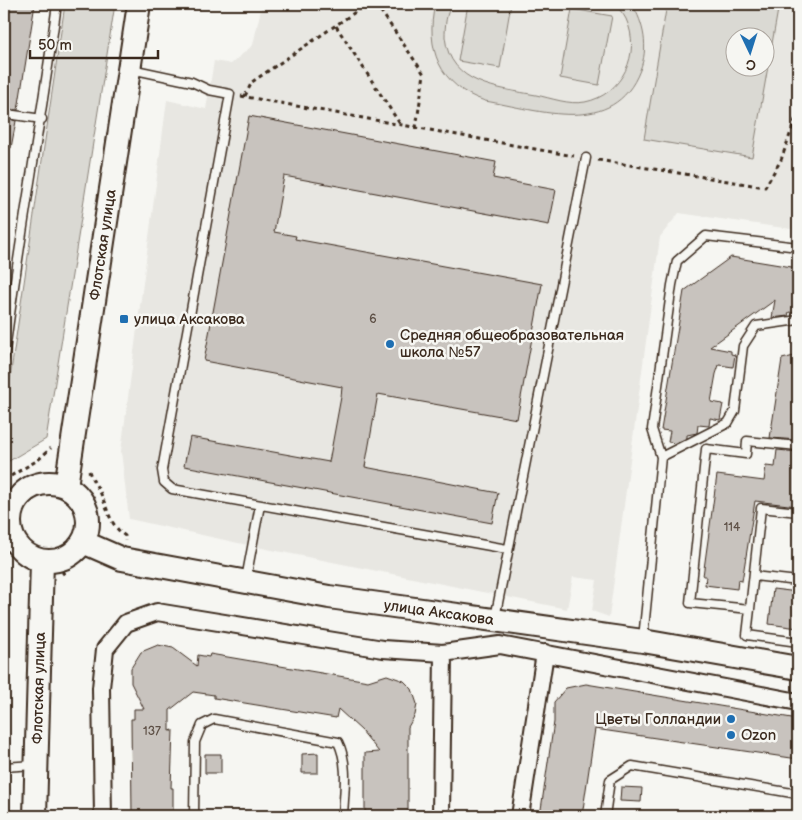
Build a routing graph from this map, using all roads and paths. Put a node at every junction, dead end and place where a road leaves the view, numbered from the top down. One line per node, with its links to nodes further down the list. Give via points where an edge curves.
1 (57, 4): 11 (lane)
2 (139, 4): 6 (street, Флотская улица)
3 (367, 4): 5 (path)
4 (376, 4): 13 (path, via 424,74)
5 (336, 26): 8 (path, via 252,82); 12 (path)
6 (129, 69): 7 (lane, via 192,82 209,90); 20 (street, Флотская улица)
7 (230, 94): 8 (path); 21 (lane, via 162,470 164,482 172,489)
8 (245, 96): 12 (path)
9 (798, 112): 14 (path, via 781,160 765,187)
10 (14, 115): 11 (lane)
11 (42, 119): 17 (lane, via 13,286)
12 (400, 125): 13 (path)
13 (416, 128): 14 (path)
14 (586, 158): 25 (lane)
15 (798, 247): 19 (lane, via 706,236 677,261 652,429)
16 (798, 320): 19 (lane, via 756,326 743,346 735,411 728,424)
17 (4, 359)
18 (798, 446): 30 (lane, via 747,441 746,454 706,450 690,603)
19 (660, 457): 32 (lane)
20 (66, 486): 22 (street, via 43,482 32,486 22,492); 24 (street, via 77,494 86,510 88,530)
21 (260, 505): 25 (lane); 28 (lane)
22 (7, 511): 26 (street, via 12,536 18,546 26,554)
23 (798, 512): 27 (lane, via 760,508)
24 (83, 542): 26 (street, via 65,558); 28 (street, улица Аксакова, via 122,559)
25 (507, 549): 31 (lane)
26 (42, 561): 38 (street, Флотская улица)
27 (754, 576): 29 (lane); 30 (lane)
28 (246, 581): 31 (street, улица Аксакова, via 329,597)
29 (798, 581)
30 (750, 609): 33 (lane, via 747,635)
31 (494, 620): 32 (street, улица Аксакова)
32 (643, 641): 36 (street, улица Аксакова)
33 (798, 642)
34 (545, 652): 35 (street, via 500,646); 37 (street); 46 (street)
35 (444, 653): 42 (street, via 383,649 156,612 126,623 105,649 101,688); 45 (street)
36 (798, 668)
37 (798, 702)
38 (36, 765): 39 (lane); 41 (street, Флотская улица)
39 (4, 767)
40 (798, 794): 47 (lane, via 632,766 610,780)
41 (35, 816)
42 (103, 816)
43 (194, 816): 44 (lane, via 195,742 202,725 214,719 338,742 344,753)
44 (343, 816)
45 (440, 816)
46 (520, 816)
47 (604, 816)

